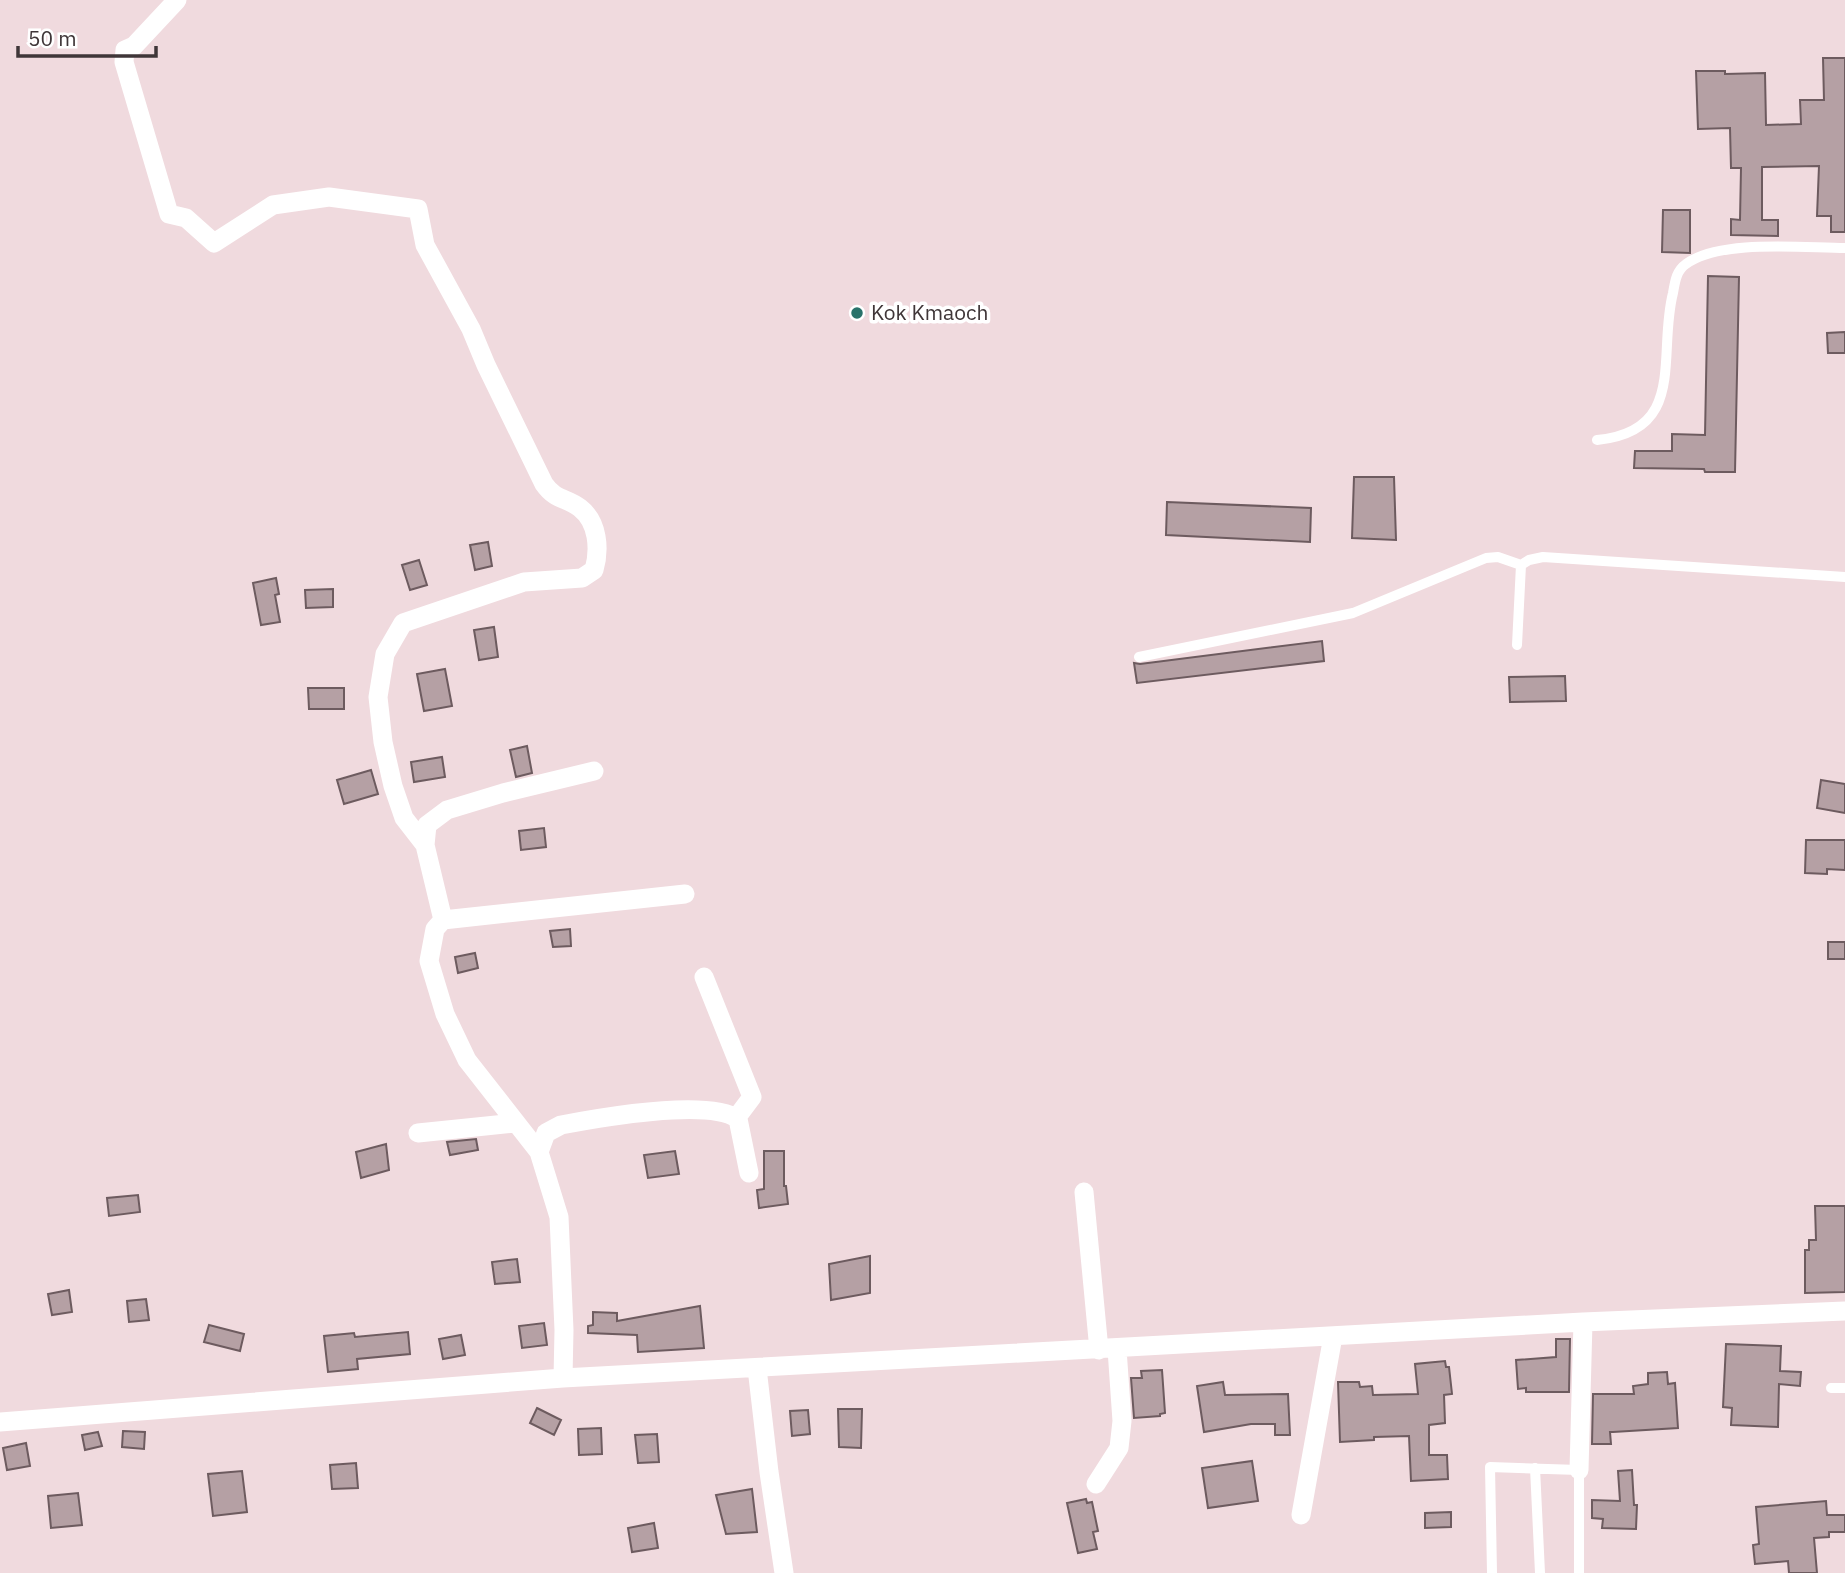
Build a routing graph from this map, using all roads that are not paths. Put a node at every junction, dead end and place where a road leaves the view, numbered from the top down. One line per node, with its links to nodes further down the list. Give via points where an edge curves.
1 (177, 0): 9 (street, via 125,50 124,62 169,214 186,218 214,243 273,205 329,197 418,209 425,245 471,329 544,484 552,496 579,507 590,519 598,544 594,570 582,578 524,582 403,623 393,639 385,654 378,697 383,742 404,818)
2 (1845, 248): 3 (lane, via 1743,247 1686,264 1678,273 1671,299 1664,391 1655,412 1633,432)
3 (1597, 440)
4 (1521, 565): 5 (lane, via 1543,557); 6 (lane); 7 (lane, via 1486,558 1353,613)
5 (1845, 577)
6 (1517, 645)
7 (1139, 657)
8 (594, 771): 9 (street, via 447,810 427,825)
9 (425, 845): 11 (street)
10 (685, 894): 11 (street)
11 (443, 920): 14 (street, via 435,929 429,961 445,1014 467,1060)
12 (704, 977): 13 (street, via 752,1097)
13 (737, 1117): 16 (street, via 707,1109 582,1121 546,1133); 17 (street)
14 (515, 1123): 15 (street); 16 (street)
15 (418, 1133)
16 (539, 1152): 24 (street, via 559,1217)
17 (749, 1173)
18 (1084, 1192): 22 (street)
19 (1845, 1311): 20 (street)
20 (1583, 1322): 21 (street); 29 (street)
21 (1333, 1336): 22 (street); 31 (street)
22 (1108, 1350): 23 (street); 30 (street, via 1122,1421 1119,1448)
23 (757, 1368): 24 (street); 32 (street)
24 (563, 1378): 27 (street)
25 (1831, 1388): 26 (lane)
26 (1845, 1388)
27 (0, 1422)
28 (1535, 1468): 29 (lane); 33 (lane, via 1490,1467); 34 (lane)
29 (1579, 1470): 35 (lane)
30 (1096, 1484)
31 (1301, 1515)
32 (784, 1573)
33 (1492, 1573)
34 (1540, 1573)
35 (1579, 1573)

